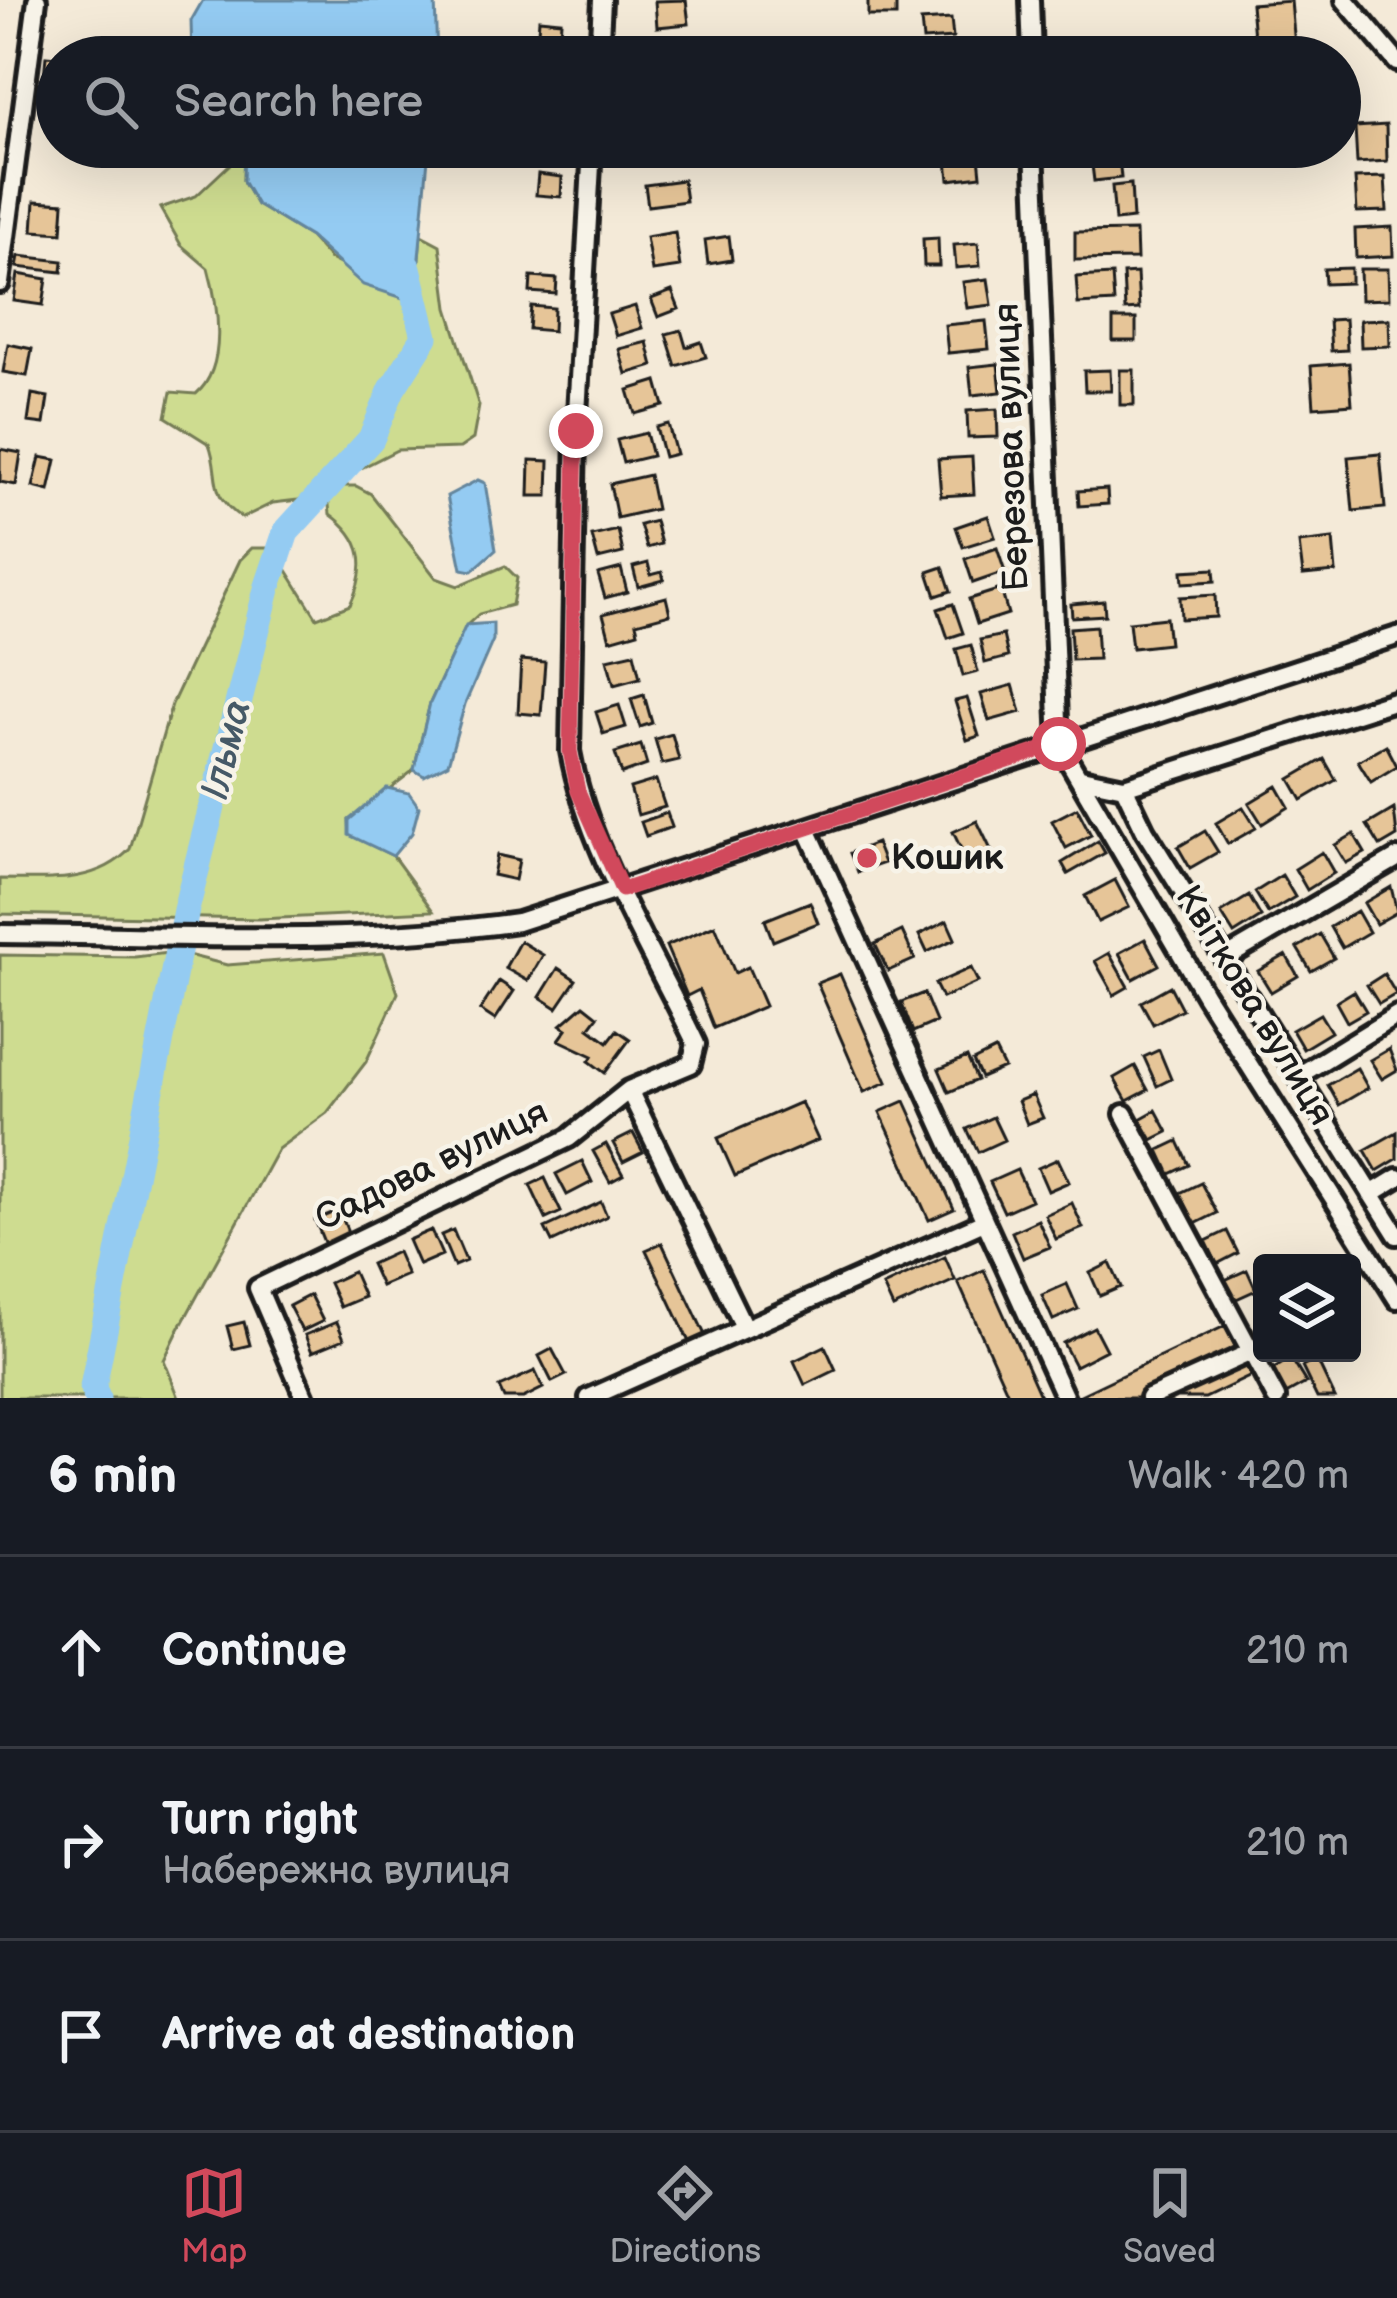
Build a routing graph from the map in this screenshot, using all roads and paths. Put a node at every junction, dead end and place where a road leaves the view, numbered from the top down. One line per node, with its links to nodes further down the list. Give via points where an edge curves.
1 (38, 0): 10 (street)
2 (602, 0): 5 (street)
3 (1030, 0): 6 (street)
4 (1345, 0): 7 (street)
5 (599, 36)
6 (1031, 36)
7 (1397, 62)
8 (591, 168): 18 (street, via 570,751 578,791)
9 (1035, 168): 13 (street, Березова вулиця)
10 (0, 283)
11 (1397, 636): 13 (street)
12 (1397, 700): 15 (street)
13 (1059, 744): 14 (street, Квіткова вулиця); 16 (street)
14 (1081, 778): 15 (street); 29 (street, Квіткова вулиця, via 1204,994)
15 (1124, 787): 20 (street)
16 (807, 830): 18 (street); 27 (street)
17 (1397, 859): 20 (street)
18 (622, 890): 19 (street, via 518,922 452,931); 23 (street, via 696,1044 691,1064)
19 (0, 934)
20 (1224, 959): 22 (street)
21 (1397, 1015): 22 (street)
22 (1298, 1076): 26 (street)
23 (629, 1090): 30 (street); 32 (street, Садова вулиця, via 568,1138 258,1288)
24 (1124, 1114): 31 (street)
25 (1397, 1178): 26 (street)
26 (1371, 1193): 28 (street)
27 (984, 1222): 30 (street); 34 (street)
28 (1397, 1235)
29 (1397, 1298)
30 (743, 1325): 33 (street)
31 (1249, 1353): 35 (street); 36 (street)
32 (305, 1398)
33 (589, 1398)
34 (1065, 1398)
35 (1149, 1398)
36 (1276, 1398)

